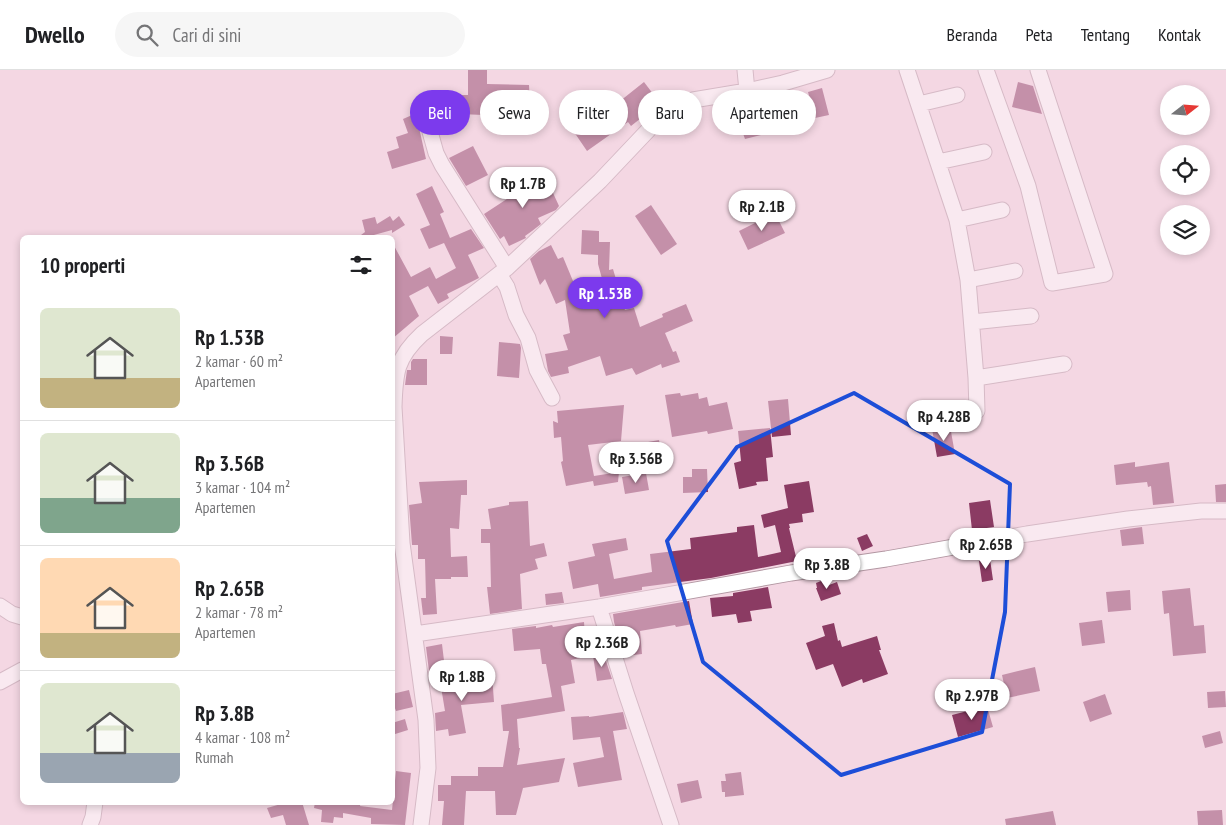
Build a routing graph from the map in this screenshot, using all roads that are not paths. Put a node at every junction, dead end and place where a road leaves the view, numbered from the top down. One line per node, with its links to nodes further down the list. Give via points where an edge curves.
1 (746, 70): 6 (street)
2 (827, 70): 7 (street)
3 (907, 70): 10 (street)
4 (986, 70): 5 (street, via 1028,186 1052,283 1105,274)
5 (1038, 70)
6 (747, 90)
7 (751, 90)
8 (957, 95): 10 (street)
9 (712, 96): 16 (street, via 678,105 667,113)
10 (919, 104): 13 (street)
11 (431, 135): 16 (street, via 442,165)
12 (984, 152): 13 (street)
13 (938, 162): 15 (street)
14 (1002, 210): 15 (street)
15 (957, 220): 18 (street)
16 (503, 271): 23 (street, via 410,345 397,368); 24 (street, via 537,370)
17 (1015, 271): 18 (street)
18 (968, 280): 20 (street)
19 (1031, 316): 20 (street)
20 (972, 322): 22 (street)
21 (1064, 364): 22 (street)
22 (976, 378): 25 (street)
23 (395, 380)
24 (552, 398)
25 (977, 411)
26 (395, 453): 28 (street)
27 (1226, 511): 30 (street, via 1119,520 1027,534)
28 (397, 544): 32 (street)
29 (0, 606): 31 (street)
30 (599, 607): 32 (street); 38 (street)
31 (20, 616)
32 (415, 634): 37 (street, via 428,741)
33 (20, 671): 34 (street)
34 (0, 682)
35 (95, 805): 36 (street)
36 (90, 825)
37 (421, 825)
38 (671, 825)

